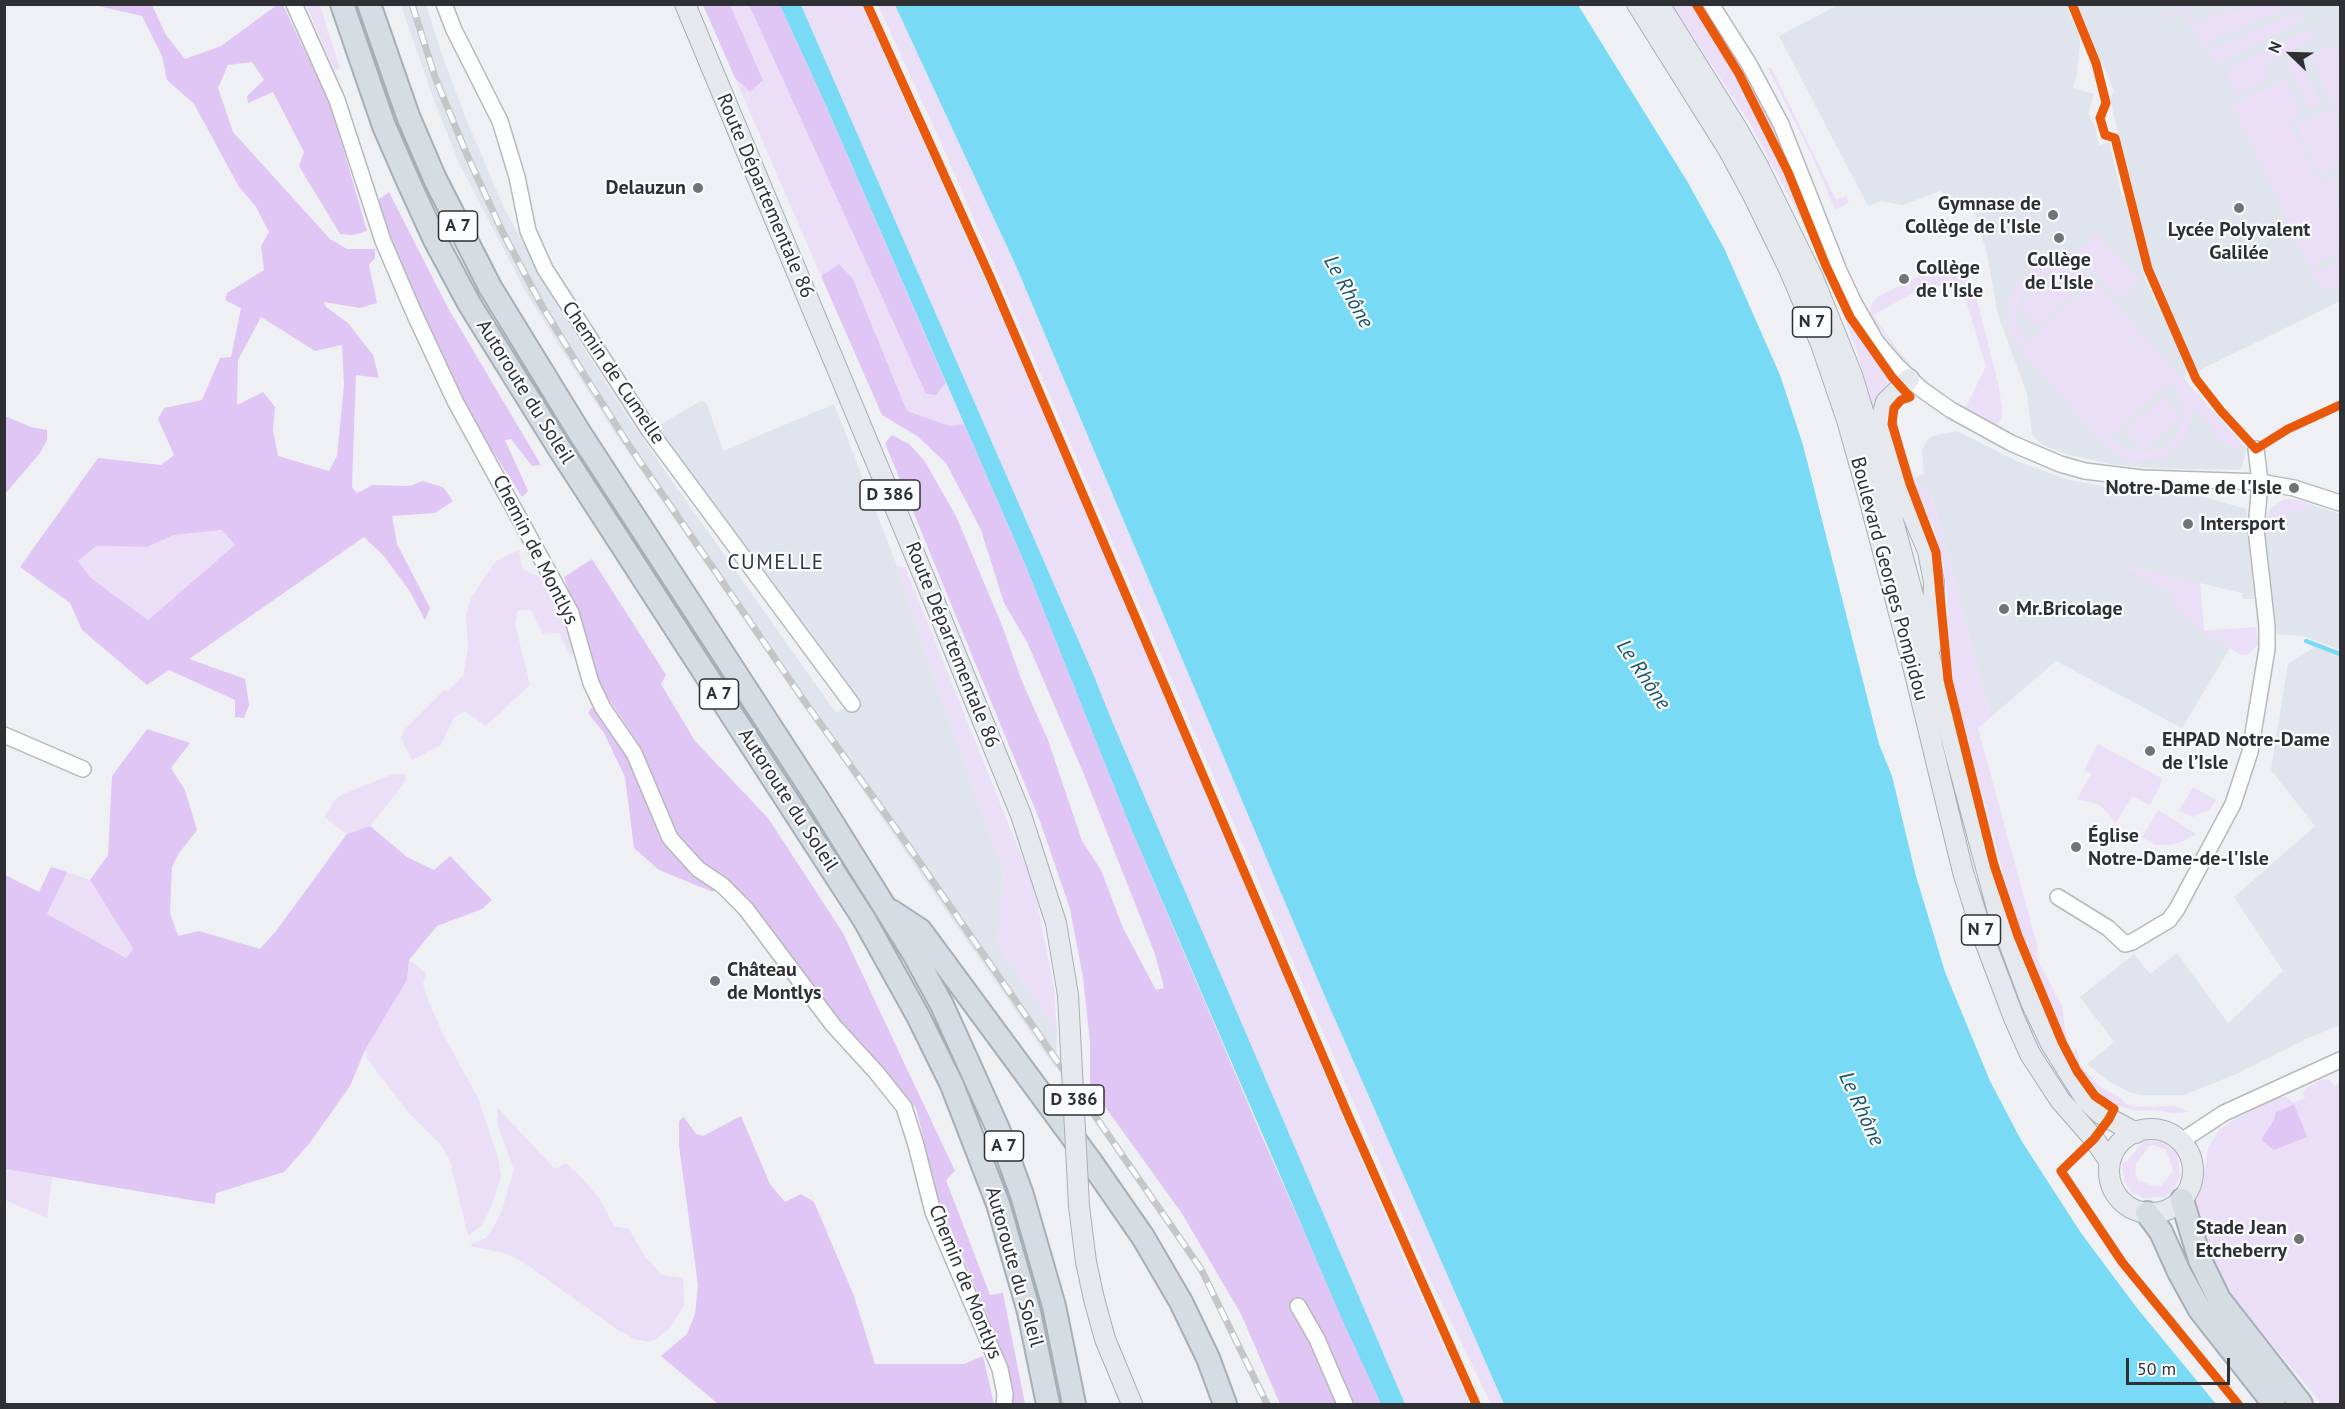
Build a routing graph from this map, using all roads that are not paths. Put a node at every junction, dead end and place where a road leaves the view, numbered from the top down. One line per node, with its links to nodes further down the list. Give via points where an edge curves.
1 (294, 4): 26 (street, Chemin de Montlys, via 337,100 383,241 414,313 454,401 571,613 591,683 634,753 670,838 698,869 722,885 746,909 833,1025 904,1107 933,1212 1000,1369)
2 (342, 4): 27 (highway, Autoroute du Soleil / A 7, via 404,172 470,305 864,919 918,1016 952,1085 998,1204 1029,1312)
3 (369, 4): 18 (highway, Autoroute du Soleil / A 7, via 408,116 490,287)
4 (444, 4): 14 (street, Chemin de Cumelle, via 500,121 528,231 545,269 649,430)
5 (685, 4): 29 (main road, Route Départementale 86 / D 386, bridge, via 938,608 1021,814 1056,923 1068,994 1079,1206 1086,1262 1105,1339)
6 (1637, 4): 22 (main road, Boulevard Georges Pompidou / N 7, via 1753,195 1818,336 1869,498 1963,872 1984,939 2030,1054 2060,1100)
7 (1659, 4): 13 (main road, Boulevard Georges Pompidou / N 7, via 1759,168 1834,328 1869,431)
8 (1711, 4): 9 (street, via 1781,124 1854,303 1877,343)
9 (1909, 379): 11 (street, via 1938,402 1987,431 2060,464 2121,476); 13 (main road, via 1886,402 1883,413 1905,497 1928,551 1934,582)
10 (2256, 449): 11 (street)
11 (2260, 482): 12 (street); 17 (street, via 2256,529 2267,649 2250,752 2233,804 2169,920 2125,944 2108,928)
12 (2340, 502)
13 (1932, 665): 20 (main road, Boulevard Georges Pompidou / N 7, via 1999,916 2031,1002 2085,1100 2101,1114)
14 (852, 704)
15 (4, 735): 16 (street)
16 (83, 769)
17 (2058, 897)
18 (885, 907): 28 (highway, Autoroute du Soleil / A 7, via 942,1005 998,1129 1039,1250); 30 (highway, via 920,930 1143,1238 1181,1302)
19 (2340, 1060): 21 (street, via 2224,1113)
20 (2136, 1133): 21 (main road, via 2159,1131); 22 (main road, via 2119,1144)
21 (2180, 1142): 23 (main road, via 2193,1170)
22 (2110, 1162): 24 (main road, via 2110,1180 2117,1196 2130,1208)
23 (2182, 1200): 24 (main road, via 2169,1209); 33 (highway, via 2200,1260 2219,1299)
24 (2147, 1213): 32 (highway, via 2165,1238 2200,1310)
25 (1298, 1306): 31 (street)
26 (1004, 1404)
27 (1048, 1404)
28 (1074, 1404)
29 (1132, 1404)
30 (1225, 1404)
31 (1345, 1404)
32 (2274, 1404)
33 (2301, 1404)

